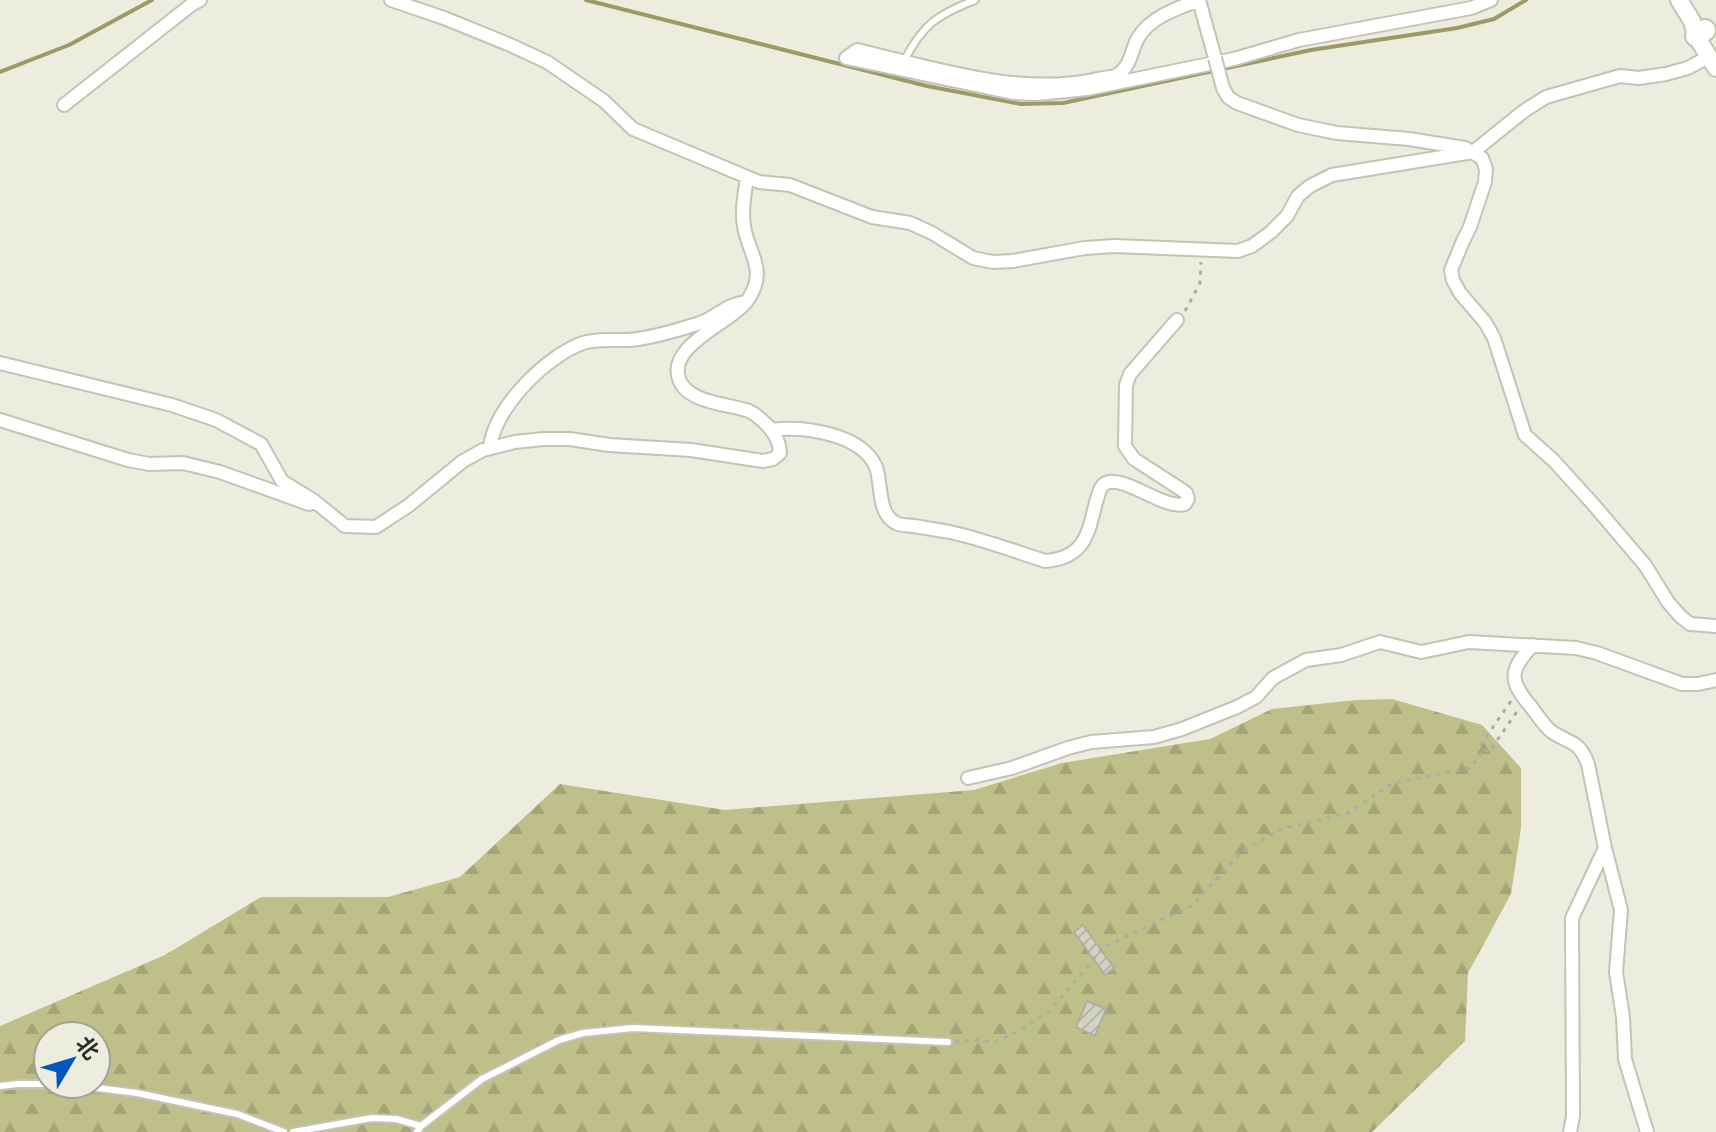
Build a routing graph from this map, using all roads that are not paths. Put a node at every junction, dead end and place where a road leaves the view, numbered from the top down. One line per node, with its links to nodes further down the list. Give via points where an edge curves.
1 (200, 0): 9 (street)
2 (391, 0): 11 (street, via 547,62 604,101 633,129)
3 (975, 0): 8 (lane, via 924,28)
4 (1199, 0): 8 (street, via 1145,29 1118,74 1080,83 1015,84); 10 (street, bridge, via 1223,88 1237,103 1298,125)
5 (1491, 0): 8 (street, via 1171,73 1048,94 1013,93 846,58 857,50)
6 (1679, 0): 7 (main road)
7 (1707, 40): 10 (street, via 1688,68 1639,78 1620,76 1546,97)
8 (904, 61)
9 (64, 105)
10 (1473, 152): 11 (street, via 1332,175 1298,196 1271,232 1238,251 1100,247 993,262 973,258 910,223 872,217 790,185); 19 (street, via 1482,158 1485,182 1451,270 1460,293 1494,338 1525,435 1593,504 1680,616 1690,624)
11 (747, 177): 12 (street, via 744,230 757,267)
12 (746, 302): 16 (street, via 684,353 678,377 694,395 752,412); 17 (street, via 732,304 702,323 636,340 587,342 568,350 527,381 510,402)
13 (1177, 320): 16 (street, via 1130,374 1125,446 1134,459 1188,499 1175,506 1110,482 1099,493 1081,547 1063,558 1045,561 953,533 897,524 883,504 874,464 854,445 834,434)
14 (0, 363): 18 (street, via 216,420 261,444 282,481)
15 (0, 420): 18 (street, via 128,460 183,463 220,472)
16 (771, 430): 17 (street, via 780,453 763,461 570,439)
17 (490, 448): 18 (street, via 463,461 376,527 345,526)
18 (330, 513)
19 (1716, 626)
20 (1533, 645): 21 (street, via 1597,653 1682,684); 22 (street, via 1469,642 1421,652 1380,642 1306,660 1273,678 1256,697 1182,729 1091,742); 23 (street, via 1516,667 1517,690 1551,731 1583,751)
21 (1716, 680)
22 (968, 778)
23 (1605, 848): 29 (street, via 1572,918); 30 (street, via 1621,910 1616,972 1625,1059)
24 (948, 1042): 26 (lane, via 633,1028 583,1033 482,1079)
25 (0, 1086): 27 (lane, via 66,1084 137,1093 237,1114)
26 (419, 1129): 28 (lane, via 396,1119 372,1118)
27 (284, 1132)
28 (293, 1132)
29 (1570, 1132)
30 (1647, 1132)

